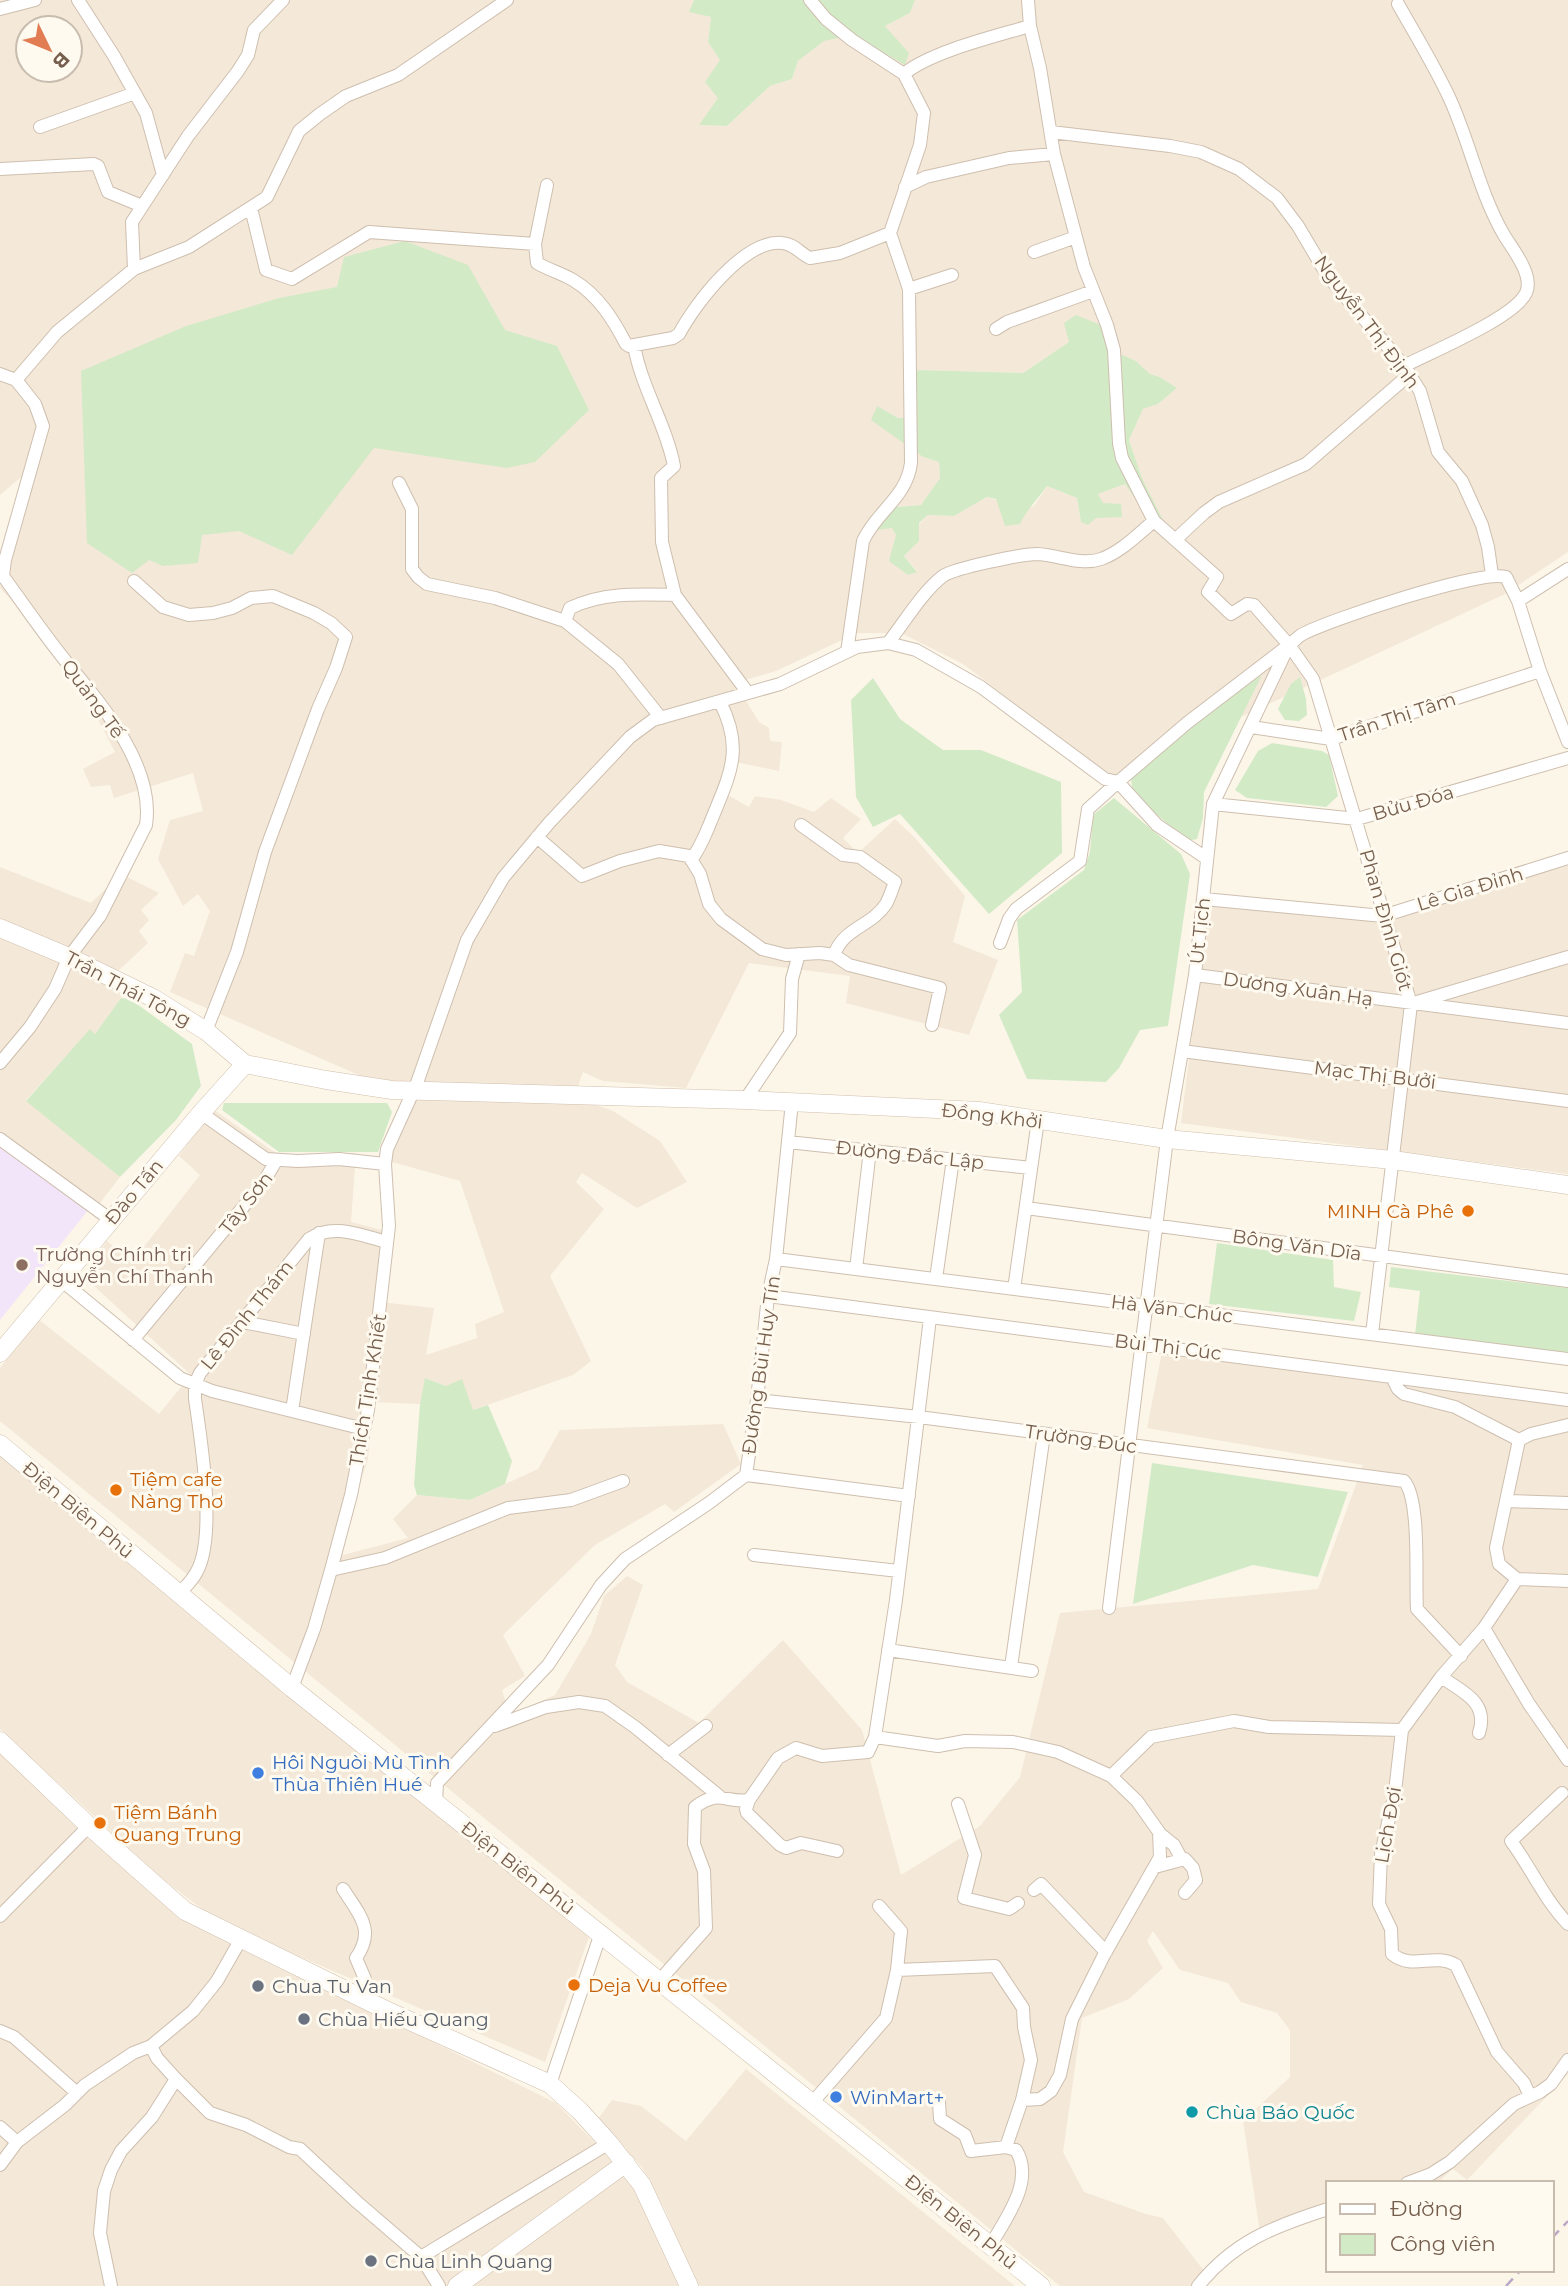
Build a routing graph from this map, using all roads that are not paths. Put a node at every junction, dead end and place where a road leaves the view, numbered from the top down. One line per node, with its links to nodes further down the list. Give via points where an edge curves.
1 (34, 0): 8 (street)
2 (78, 0): 11 (street)
3 (283, 0): 16 (street, via 254,30 238,71)
4 (507, 0): 20 (street, via 398,75 346,96 299,131 267,197)
5 (810, 0): 10 (street, via 852,40)
6 (1028, 0): 9 (street)
7 (1398, 4): 31 (street, via 1450,98 1492,213 1529,282 1519,302 1501,316)
8 (0, 9)
9 (1030, 26): 10 (street, via 977,41); 13 (street)
10 (904, 74): 18 (street, via 924,113 920,145)
11 (135, 93): 12 (street); 16 (street, via 152,129)
12 (40, 127)
13 (1051, 132): 14 (street); 31 (street, Nguyễn Thị Định, via 1186,149 1248,174 1284,207 1327,275)
14 (1054, 154): 18 (street, via 1009,158 926,177); 22 (street)
15 (0, 169): 19 (street, via 94,164 108,192)
16 (163, 175): 19 (street)
17 (547, 185): 23 (street)
18 (905, 187): 21 (street)
19 (142, 206): 25 (street, via 132,222)
20 (251, 208): 23 (street, via 266,270 292,279 369,232); 25 (street, via 189,247)
21 (890, 233): 27 (street); 30 (street, via 851,250 810,258 793,245 766,243 718,278 679,334)
22 (1076, 237): 24 (street); 28 (street)
23 (535, 244): 30 (street, via 537,263 591,294 611,316 626,344)
24 (1034, 252)
25 (134, 269): 33 (street, via 57,331)
26 (952, 275): 27 (street)
27 (909, 289): 45 (street, via 910,471 901,492 863,541)
28 (1093, 291): 29 (street); 35 (street, via 1114,350 1121,454)
29 (996, 329)
30 (634, 345): 40 (street, via 674,466 661,478 662,542)
31 (1407, 370): 36 (street, via 1306,464 1219,502); 38 (street, Nguyễn Thị Định, via 1424,401 1438,452 1462,481 1482,525)
32 (0, 374): 33 (street)
33 (16, 380): 68 (street, Quảng Tế, via 35,404 43,426 3,576 118,730 143,780 149,808 146,824 100,916)
34 (399, 483): 42 (street, via 412,509 412,569 418,577)
35 (1154, 521): 36 (street); 43 (street, via 1109,556 1094,561 1021,555 947,574)
36 (1175, 540): 44 (street, Phan Đình Giót, via 1217,577 1208,593 1231,614 1254,605)
37 (1568, 569): 41 (street)
38 (1492, 575): 41 (street, via 1506,577); 44 (street, via 1352,615 1301,635)
39 (134, 581): 74 (street, via 163,607 189,615 273,596 314,613 346,637 265,852 237,952)
40 (675, 595): 42 (street, via 629,594 588,600 570,608); 47 (street)
41 (1518, 601): 46 (street)
42 (565, 621): 49 (street, via 618,664)
43 (888, 643): 45 (street, Thích Tịnh Khiết); 54 (street, via 916,650 954,670 1105,779)
44 (1289, 645): 50 (street, Út Tịch); 51 (street, Phan Đình Giót, via 1313,679); 54 (street)
45 (848, 652): 47 (street, Thích Tịnh Khiết)
46 (1540, 671): 51 (street, Trần Thị Tâm); 52 (street)
47 (748, 694): 48 (street, Thích Tịnh Khiết)
48 (720, 702): 49 (street, Thích Tịnh Khiết); 61 (street, via 730,721 733,752 729,781 702,846)
49 (661, 718): 58 (street, Thích Tịnh Khiết, via 630,737)
50 (1251, 727): 51 (street, Trần Thị Tâm); 55 (street, Út Tịch)
51 (1331, 739): 56 (street, Phan Đình Giót)
52 (1568, 742)
53 (1568, 758): 56 (street, Bửu Đóa)
54 (1118, 782): 59 (street, via 1157,825); 65 (street, via 1088,809 1080,861 1016,909)
55 (1213, 804): 56 (street, Bửu Đóa); 59 (street, Út Tịch)
56 (1357, 819): 63 (street, Phan Đình Giót)
57 (801, 825): 67 (street, via 895,882 886,904 846,935)
58 (537, 837): 61 (street, via 582,876 659,851); 79 (street, Thích Tịnh Khiết, via 503,878 467,940)
59 (1206, 858): 62 (street, Út Tịch)
60 (1568, 858): 63 (street, Lê Gia Đỉnh)
61 (691, 860): 66 (street, via 709,904 722,919 762,949)
62 (1205, 899): 63 (street, Lê Gia Đỉnh); 70 (street, Út Tịch)
63 (1382, 916): 71 (street, Phan Đình Giót)
64 (0, 928): 68 (street, Trần Thái Tông)
65 (1000, 943)
66 (799, 954): 67 (street); 80 (street, via 792,979 790,1033)
67 (834, 955): 73 (street, via 849,965 940,988)
68 (69, 957): 74 (street, Trần Thái Tông, via 153,998); 76 (street, Quảng Tế, via 55,989)
69 (1568, 957): 71 (street)
70 (1195, 975): 71 (street, Dương Xuân Hạ); 75 (street, Út Tịch)
71 (1411, 1004): 72 (street, Dương Xuân Hạ); 78 (street, Phan Đình Giót)
72 (1568, 1023)
73 (932, 1025)
74 (206, 1031): 77 (street, Trần Thái Tông)
75 (1182, 1051): 78 (street, Mạc Thị Bưởi); 86 (street, Út Tịch)
76 (0, 1063)
77 (245, 1064): 79 (street, Trần Thái Tông, via 392,1090); 83 (street, Đào Tấn)
78 (1402, 1078): 81 (street, Mạc Thị Bưởi); 90 (street, Phan Đình Giót)
79 (413, 1089): 80 (street, Đồng Khởi); 92 (street, Thích Tịnh Khiết)
80 (746, 1100): 82 (street, Đồng Khởi)
81 (1568, 1101)
82 (792, 1102): 84 (street, Đồng Khởi, via 979,1111); 87 (street, Đường Bùi Huy Tín)
83 (201, 1113): 91 (street, Tây Sơn, via 261,1158); 96 (street, Đào Tấn)
84 (1038, 1120): 86 (street, Đồng Khởi); 93 (street)
85 (0, 1139): 96 (street)
86 (1167, 1139): 90 (street, Đồng Khởi); 97 (street, Út Tịch)
87 (788, 1142): 88 (street, Đường Đắc Lập); 101 (street, Đường Bùi Huy Tín)
88 (870, 1150): 89 (street, Đường Đắc Lập); 102 (street)
89 (953, 1159): 93 (street, Đường Đắc Lập); 103 (street)
90 (1393, 1160): 94 (street, Đồng Khởi); 100 (street, Phan Đình Giót)
91 (276, 1161): 92 (street, Tây Sơn, via 339,1159); 113 (street, Tây Sơn, via 263,1183)
92 (385, 1164): 99 (street, Thích Tịnh Khiết)
93 (1031, 1168): 95 (street)
94 (1568, 1185)
95 (1026, 1208): 97 (street, Bông Văn Dĩa); 106 (street)
96 (111, 1220): 104 (street, Đào Tấn)
97 (1157, 1226): 100 (street, Bông Văn Dĩa); 108 (street, Út Tịch)
98 (319, 1233): 99 (street, via 341,1231); 110 (street, Lê Đình Thám, via 309,1239); 111 (street)
99 (387, 1242): 124 (street, Thích Tịnh Khiết)
100 (1381, 1256): 105 (street, Bông Văn Dĩa); 112 (street, Phan Đình Giót)
101 (776, 1259): 102 (street, Hà Văn Chúc); 107 (street, Đường Bùi Huy Tín)
102 (856, 1269): 103 (street, Hà Văn Chúc)
103 (936, 1279): 106 (street, Hà Văn Chúc)
104 (61, 1280): 113 (street); 115 (street, Đào Tấn)
105 (1568, 1281)
106 (1014, 1289): 108 (street, Hà Văn Chúc)
107 (768, 1296): 109 (street, Bùi Thị Cúc); 119 (street, Đường Bùi Huy Tín)
108 (1147, 1306): 112 (street, Hà Văn Chúc); 114 (street, Út Tịch)
109 (930, 1318): 114 (street, Bùi Thị Cúc); 122 (street)
110 (243, 1322): 111 (street); 118 (street, Lê Đình Thám)
111 (304, 1334): 121 (street)
112 (1372, 1334): 116 (street, Hà Văn Chúc)
113 (133, 1340): 118 (street)
114 (1142, 1343): 117 (street, Bùi Thị Cúc); 128 (street, Út Tịch)
115 (0, 1353)
116 (1568, 1359)
117 (1392, 1377): 120 (street, Bùi Thị Cúc); 126 (street, via 1404,1394 1455,1407)
118 (194, 1384): 121 (street); 139 (street, Lê Đình Thám, via 207,1527 197,1573)
119 (757, 1400): 122 (street, Trường Đúc); 129 (street, Đường Bùi Huy Tín)
120 (1568, 1400)
121 (292, 1411): 124 (street)
122 (919, 1418): 125 (street, Trường Đúc); 131 (street)
123 (1568, 1425): 126 (street)
124 (364, 1429): 135 (street, Thích Tịnh Khiết)
125 (1044, 1434): 128 (street, Trường Đúc); 144 (street)
126 (1519, 1440): 132 (street)
127 (0, 1444): 139 (street, Điện Biên Phủ)
128 (1129, 1446): 140 (street, Út Tịch); 143 (street, Trường Đúc, via 1404,1481 1410,1489 1415,1532 1417,1609)
129 (746, 1475): 131 (street); 149 (street, Đường Bùi Huy Tín, via 625,1559 601,1585 548,1665)
130 (623, 1481): 135 (street, via 571,1500 508,1508 385,1558)
131 (909, 1496): 136 (street)
132 (1507, 1500): 133 (street); 137 (street, via 1496,1548 1499,1564)
133 (1568, 1503)
134 (754, 1555): 136 (street)
135 (331, 1570): 147 (street, Thích Tịnh Khiết)
136 (899, 1571): 142 (street)
137 (1517, 1579): 138 (street); 141 (street, Lịch Đợi)
138 (1568, 1581)
139 (179, 1594): 147 (street, Điện Biên Phủ)
140 (1109, 1608)
141 (1484, 1628): 143 (street, Lịch Đợi); 155 (street)
142 (888, 1650): 144 (street); 152 (street)
143 (1461, 1656): 146 (street, Lịch Đợi)
144 (1011, 1667): 145 (street)
145 (1032, 1671)
146 (1441, 1677): 150 (street, Lịch Đợi); 151 (street, via 1480,1708)
147 (292, 1688): 161 (street, Điện Biên Phủ)
148 (706, 1726): 154 (street)
149 (490, 1728): 154 (street, via 546,1707 579,1702 605,1706); 161 (street, Đường Bùi Huy Tín, via 437,1783)
150 (1402, 1730): 156 (street, via 1269,1727 1234,1721 1152,1737); 186 (street, Lịch Đợi, via 1381,1854 1379,1904 1391,1929 1392,1954 1411,1963 1427,1960 1457,1965 1497,2052)
151 (1479, 1733)
152 (875, 1737): 156 (street, via 938,1746 965,1741 1013,1742 1058,1752); 159 (street, via 867,1752 822,1756 796,1748 778,1758)
153 (0, 1741): 162 (street)
154 (668, 1755): 158 (street)
155 (1568, 1760)
156 (1111, 1776): 163 (street, via 1137,1801)
157 (1563, 1793): 173 (street, via 1511,1841 1540,1890)
158 (719, 1796): 159 (street); 178 (street, via 695,1807 694,1844 705,1880 706,1928)
159 (749, 1800): 164 (street, via 747,1813 780,1844)
160 (958, 1804): 170 (street, via 975,1855 964,1898 1009,1909)
161 (436, 1805): 174 (street, Điện Biên Phủ)
162 (89, 1826): 172 (street); 175 (street, via 185,1911)
163 (1159, 1833): 165 (street); 166 (street, via 1160,1857)
164 (837, 1850)
165 (1181, 1858): 166 (street); 169 (street, via 1193,1868 1196,1880)
166 (1155, 1867): 176 (street)
167 (343, 1889): 179 (street, via 366,1926 364,1947 356,1958 365,1979)
168 (1034, 1890): 176 (street, via 1041,1884)
169 (1185, 1893)
170 (1018, 1903)
171 (879, 1906): 177 (street, via 901,1931)
172 (0, 1916)
173 (1568, 1924)
174 (601, 1933): 178 (street, Điện Biên Phủ); 184 (street)
175 (241, 1939): 179 (street); 181 (street, via 193,2011)
176 (1107, 1952): 187 (street, via 1072,2019 1060,2075 1051,2091 1040,2099)
177 (897, 1970): 187 (street, via 995,1966 1023,2008 1031,2060); 189 (street, via 886,2018)
178 (660, 1980): 189 (street, Điện Biên Phủ)
179 (358, 1997): 184 (street)
180 (0, 2031): 185 (street, via 14,2037)
181 (150, 2046): 183 (street); 185 (street, via 106,2070)
182 (1568, 2060): 186 (street, via 1551,2084)
183 (176, 2079): 199 (street, via 210,2113 300,2150); 202 (street, via 152,2117 121,2151 104,2191 100,2233)
184 (550, 2084): 192 (street)
185 (77, 2093): 191 (street)
186 (1530, 2096): 196 (street, via 1514,2104 1450,2162)
187 (1022, 2100): 193 (street)
188 (939, 2102): 193 (street, via 940,2119 965,2135 971,2151)
189 (813, 2104): 198 (street, Điện Biên Phủ)
190 (0, 2127): 191 (street)
191 (17, 2142): 195 (street)
192 (609, 2143): 194 (street); 199 (street)
193 (1006, 2147): 198 (street, via 1016,2150 1024,2161 1020,2193)
194 (626, 2163): 200 (street); 204 (street, via 642,2185)
195 (0, 2165)
196 (1412, 2181)
197 (1326, 2210): 205 (street, via 1255,2236)
198 (990, 2246): 201 (street, Điện Biên Phủ)
199 (421, 2257): 203 (street)
200 (468, 2283)
201 (1037, 2285)
202 (111, 2286)
203 (439, 2286)
204 (690, 2286)
205 (1198, 2286)

